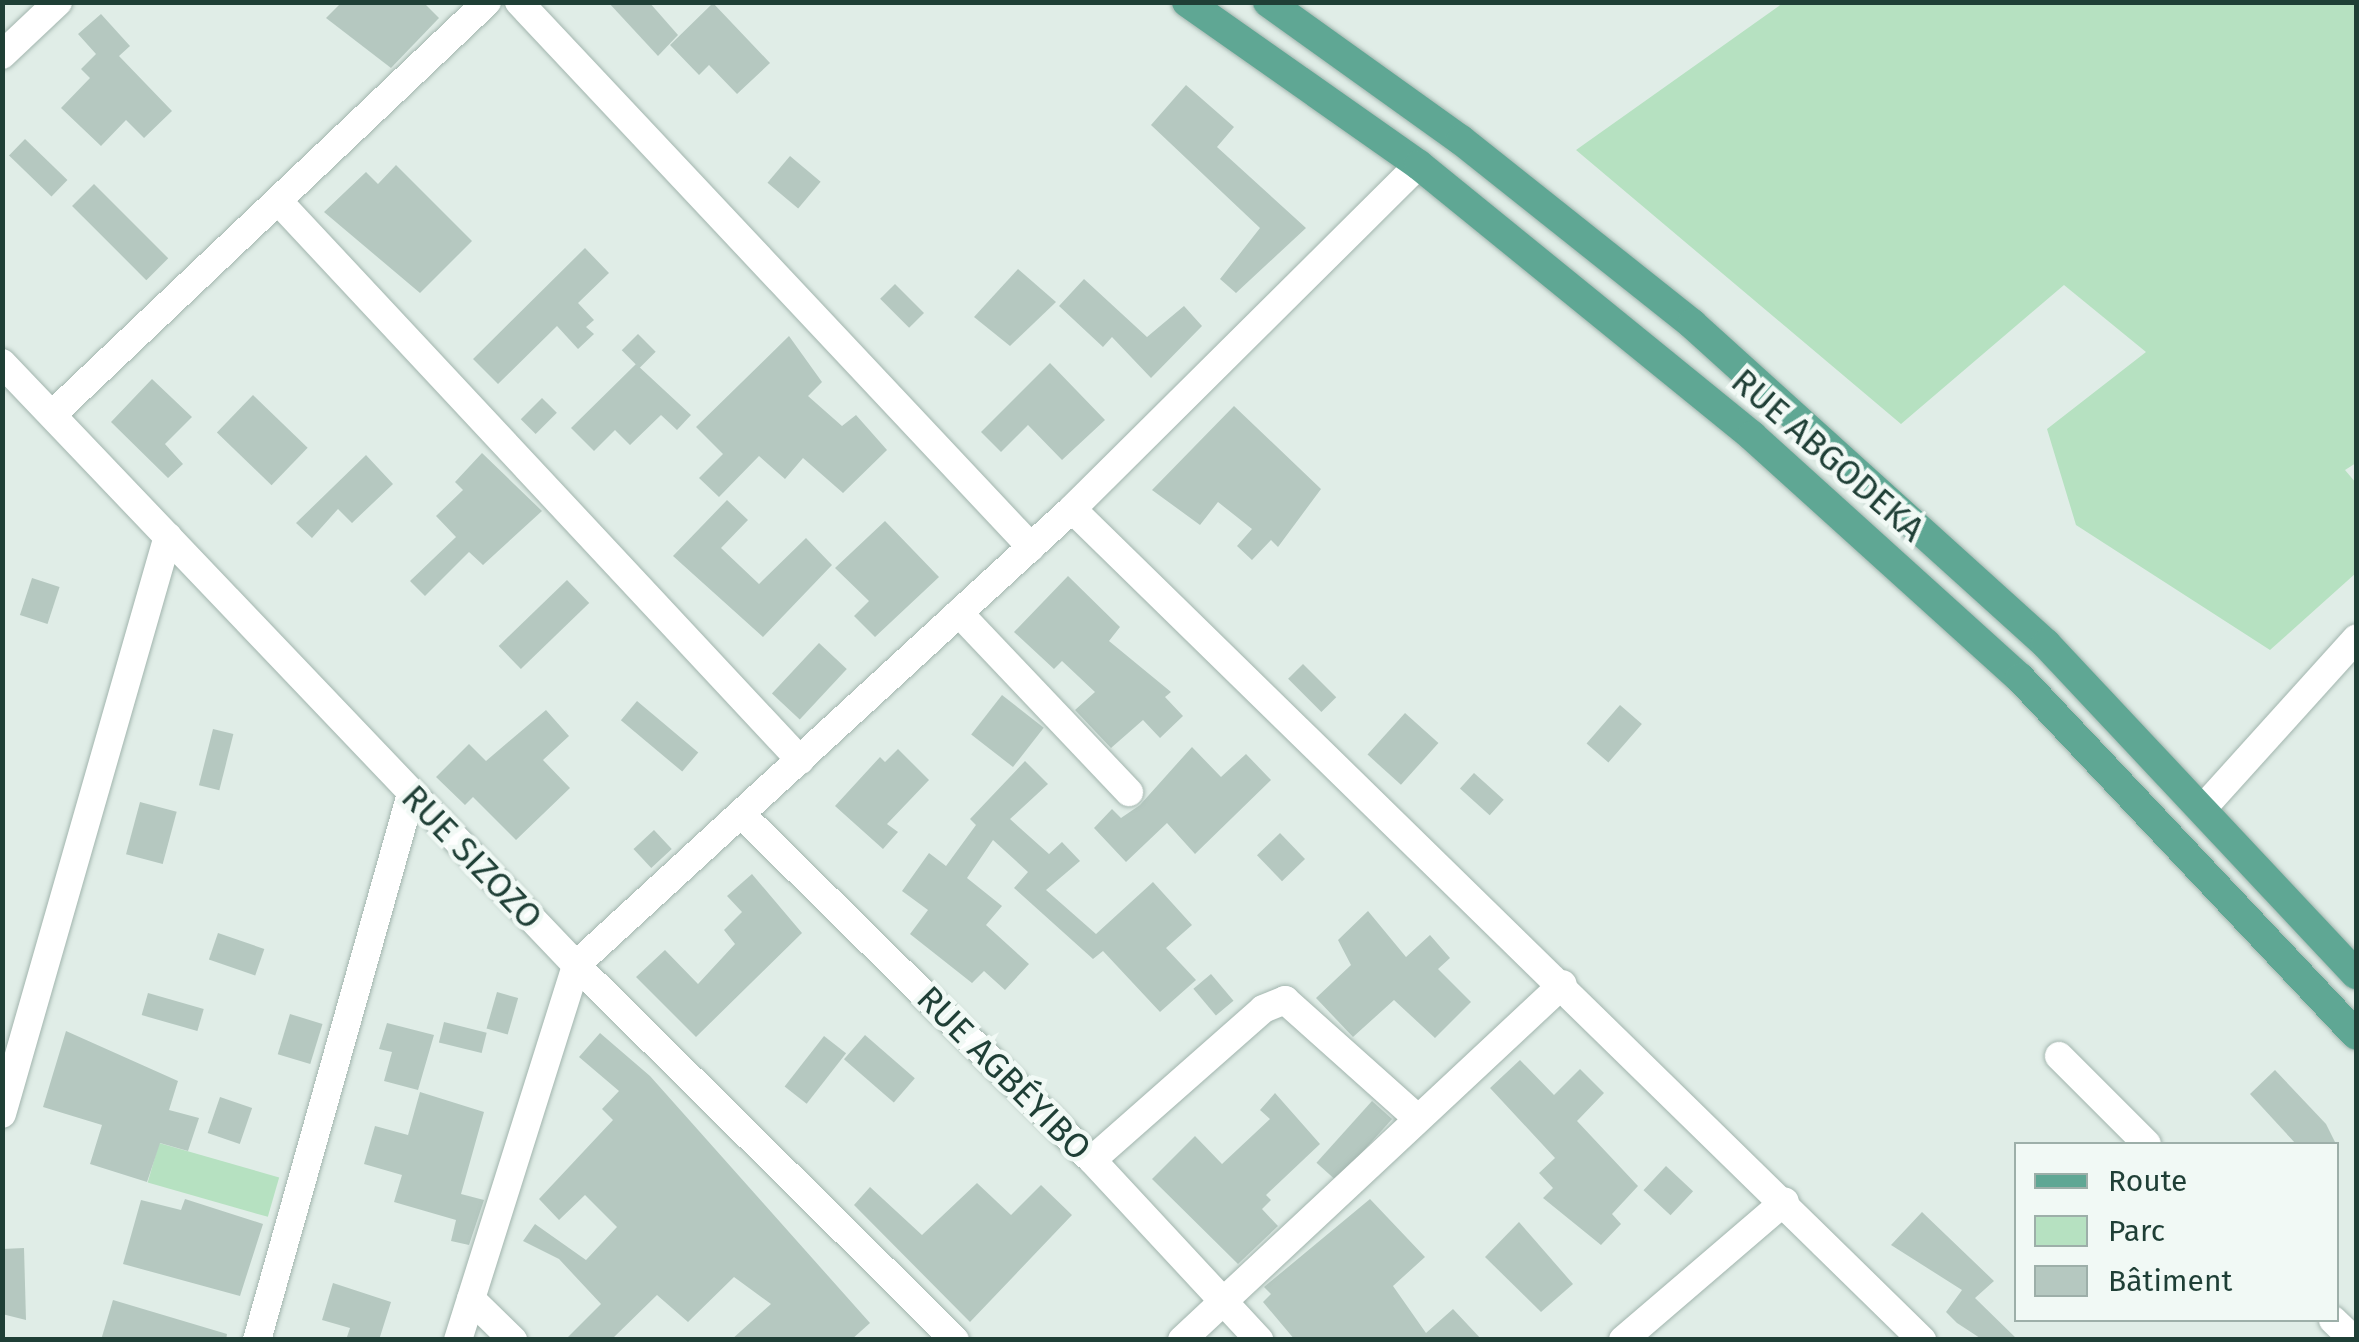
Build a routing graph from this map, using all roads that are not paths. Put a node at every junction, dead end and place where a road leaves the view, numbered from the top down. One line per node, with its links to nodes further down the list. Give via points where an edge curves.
1 (487, 2): 8 (street)
2 (519, 2): 13 (street)
3 (1187, 2): 7 (main road, RUE ABGODEKA)
4 (1268, 2): 19 (main road, RUE ABGODEKA, via 1461,140 1692,324 2046,644)
5 (45, 6): 6 (street)
6 (2, 55)
7 (1419, 166): 11 (street); 24 (main road, RUE ABGODEKA, via 1683,378 2020,678)
8 (281, 204): 10 (street); 16 (street)
9 (2, 363): 10 (street, RUE SIZOZO)
10 (56, 411): 12 (street, RUE SIZOZO)
11 (1072, 509): 13 (street); 23 (street)
12 (168, 536): 18 (street, RUE SIZOZO); 26 (street)
13 (1031, 547): 14 (street)
14 (960, 613): 16 (street); 17 (street)
15 (2356, 639): 19 (street)
16 (800, 760): 20 (street)
17 (1129, 792)
18 (411, 794): 21 (street, RUE SIZOZO); 34 (street)
19 (2204, 807): 22 (main road, RUE ABGODEKA)
20 (742, 814): 21 (street); 29 (street, RUE AGBÉYIBO)
21 (576, 965): 32 (street); 37 (street, RUE SIZOZO)
22 (2356, 974)
23 (1563, 984): 27 (street); 30 (street)
24 (2356, 1034)
25 (2059, 1056): 28 (street)
26 (2, 1114)
27 (1416, 1117): 29 (street, via 1286,1000 1263,1008); 31 (street)
28 (2145, 1142)
29 (1092, 1160): 31 (street, RUE AGBÉYIBO)
30 (1785, 1200): 40 (street); 41 (street)
31 (1227, 1297): 38 (street); 39 (street, RUE AGBÉYIBO)
32 (471, 1298): 35 (street); 36 (street)
33 (2335, 1322): 42 (street)
34 (257, 1340)
35 (458, 1340)
36 (513, 1340)
37 (955, 1340)
38 (1182, 1340)
39 (1259, 1340)
40 (1623, 1340)
41 (1922, 1340)
42 (2354, 1340)

